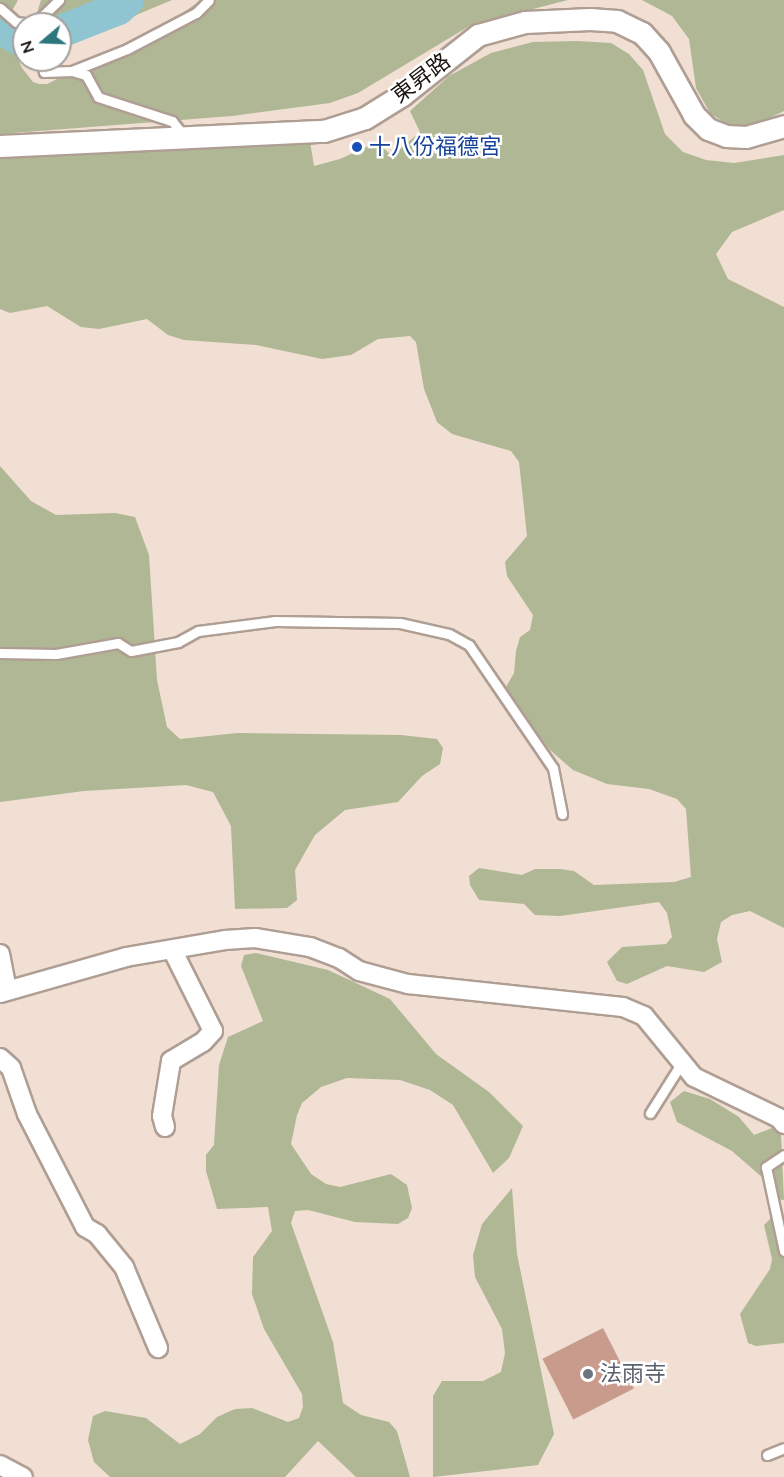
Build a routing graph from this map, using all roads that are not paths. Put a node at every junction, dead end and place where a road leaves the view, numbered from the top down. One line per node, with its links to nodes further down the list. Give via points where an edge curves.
1 (59, 0): 4 (lane)
2 (209, 0): 6 (lane, via 196,13 166,29)
3 (0, 8): 5 (lane)
4 (46, 12)
5 (12, 18)
6 (72, 71): 8 (lane, via 86,75 98,97 172,121)
7 (784, 126): 8 (street, 東昇路, via 746,137 726,136 708,129 694,115 659,52 642,33 617,21 590,19 525,22 478,35 402,95 365,118 324,131)
8 (184, 136): 9 (street, 東昇路)
9 (0, 146)
10 (0, 653): 11 (lane, via 56,654 117,643 131,651 178,642 198,631 275,621 400,623 449,634 469,645 553,768)
11 (562, 814)
12 (173, 951): 14 (street, via 126,957); 16 (street, via 255,938 310,947 359,971 408,984 623,1007 644,1016); 19 (street, via 213,1030 203,1042 171,1061 162,1116)
13 (0, 954): 14 (street)
14 (4, 991)
15 (0, 1058): 22 (street, via 11,1068 27,1114 85,1227 97,1234 124,1268)
16 (681, 1064): 17 (lane); 18 (street, via 693,1077 779,1118)
17 (650, 1113)
18 (784, 1124)
19 (165, 1127)
20 (784, 1155): 21 (lane, via 766,1167)
21 (784, 1251)
22 (158, 1348)
23 (784, 1448): 24 (lane)
24 (767, 1455)
25 (0, 1465): 26 (street)
26 (22, 1477)

